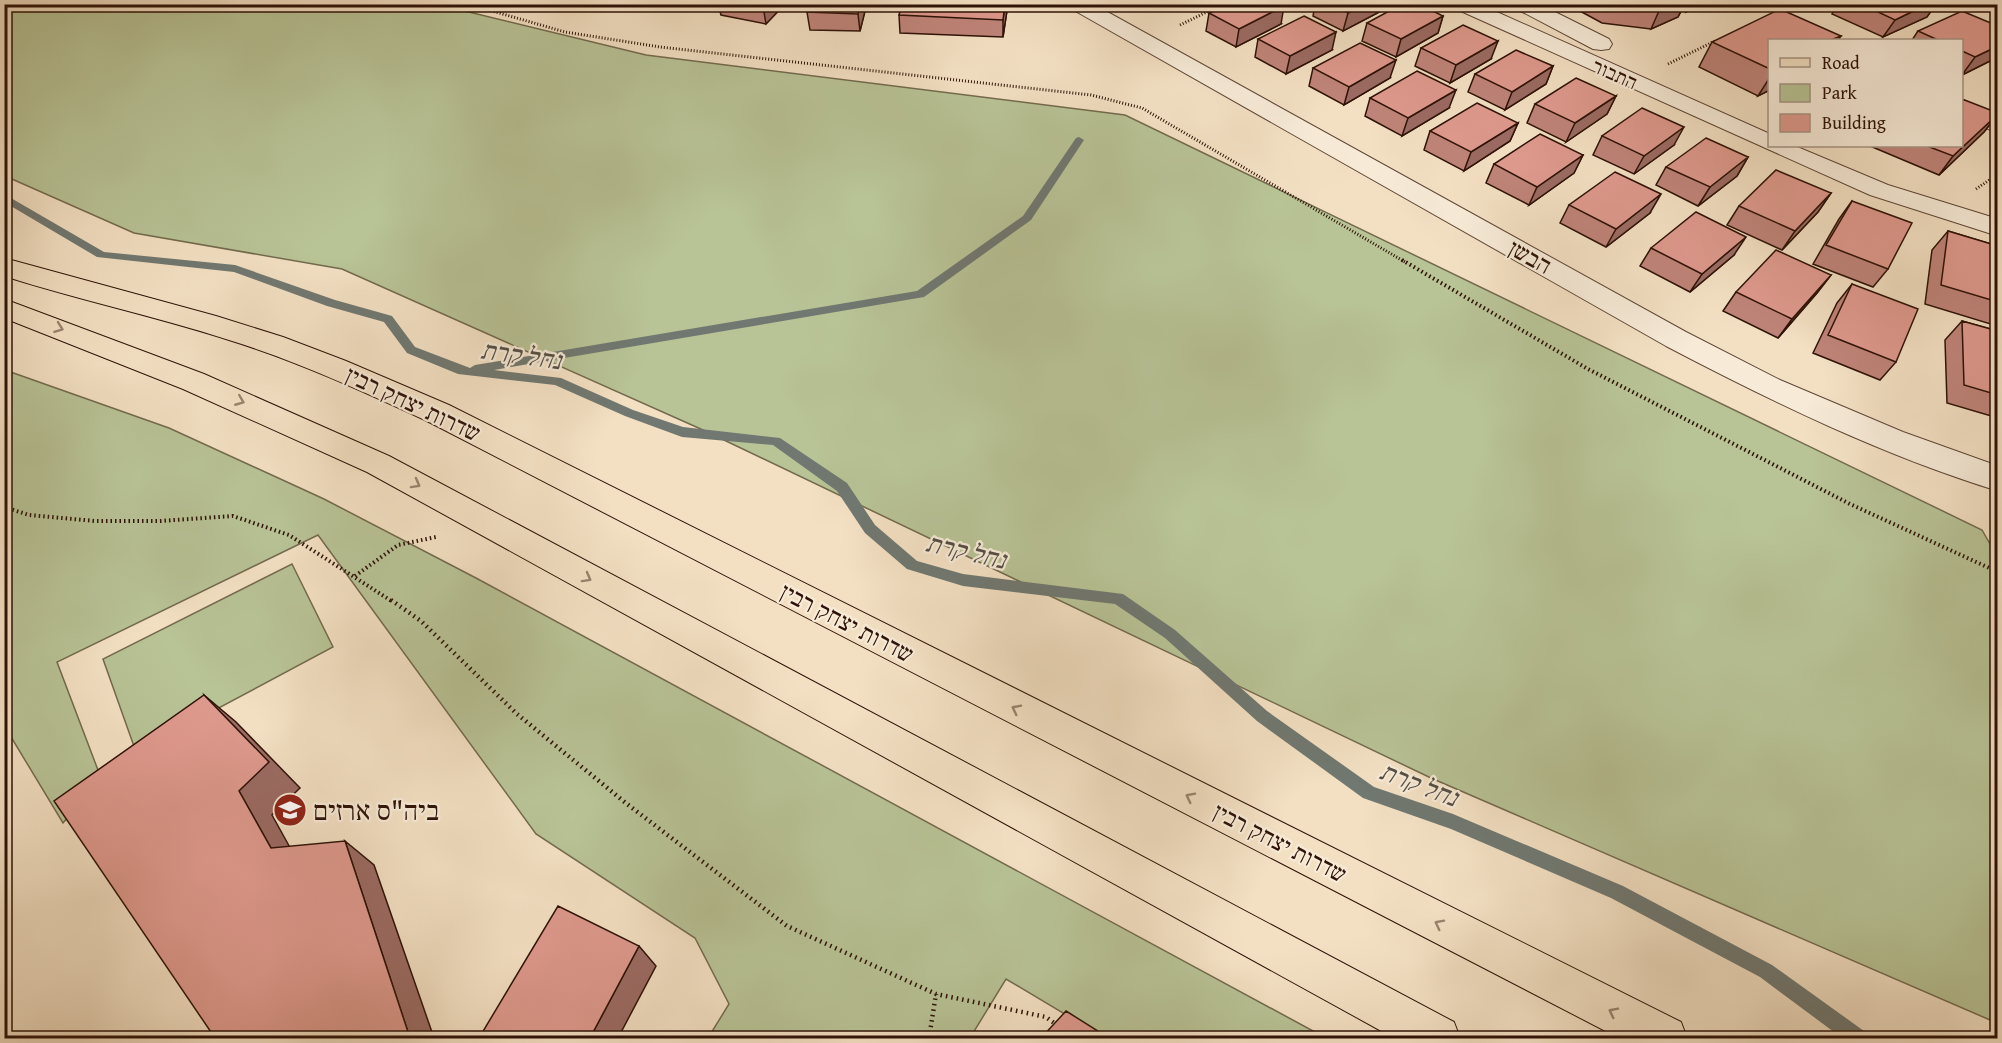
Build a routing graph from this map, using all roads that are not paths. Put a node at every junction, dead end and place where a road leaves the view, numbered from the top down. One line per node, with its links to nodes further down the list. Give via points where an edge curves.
1 (1077, 4): 14 (street, הבשן, via 1768,387 1892,440)
2 (1461, 4): 5 (street, התבור)
3 (1522, 4): 4 (street)
4 (1543, 15): 5 (street); 6 (street)
5 (1514, 28): 9 (street, התבור)
6 (1623, 55)
7 (1963, 110): 8 (street)
8 (1998, 126)
9 (1768, 142)
10 (1778, 147): 11 (street, via 1879,190)
11 (1998, 228)
12 (4, 267): 16 (main road, שדרות יצחק רבין, one-way to 12, via 438,413 273,344 183,315)
13 (4, 308): 15 (main road, one-way to 15, via 145,360 378,464)
14 (1998, 478)
15 (1438, 1038)
16 (1665, 1038)

